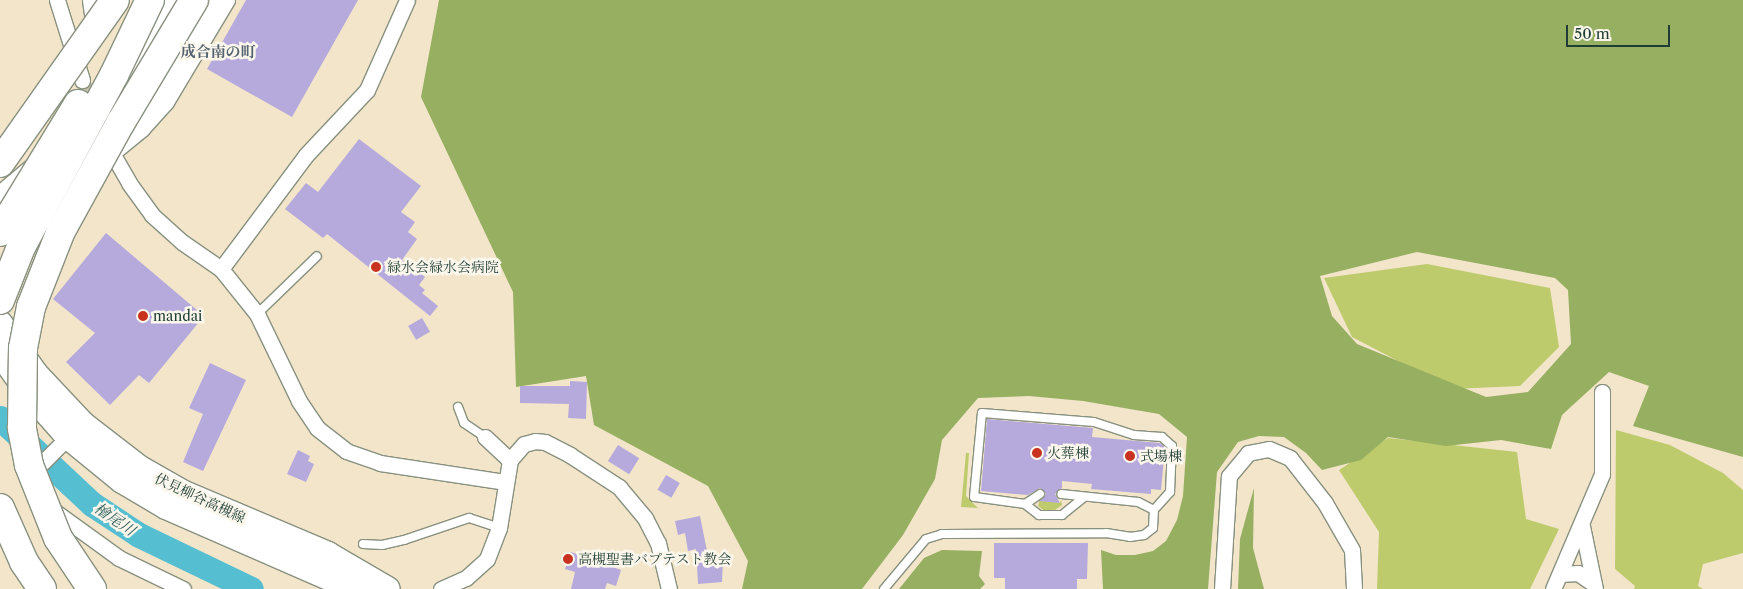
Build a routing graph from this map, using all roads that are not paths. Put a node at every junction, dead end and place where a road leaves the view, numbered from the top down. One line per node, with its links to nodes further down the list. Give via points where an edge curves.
1 (57, 0): 2 (street, via 79,73 95,39)
2 (90, 0)
3 (115, 0): 11 (highway, bridge); 12 (highway, bridge)
4 (145, 0): 15 (highway, bridge)
5 (150, 0): 18 (highway, bridge, via 114,75 21,246)
6 (173, 0): 13 (highway, via 145,50 114,89 64,144)
7 (194, 0): 40 (highway, bridge, via 61,231 31,307 21,390 29,464 58,538)
8 (212, 0): 14 (highway, via 162,85 132,120 94,156)
9 (226, 0): 17 (street, via 166,102 142,129 112,153 152,215 182,242)
10 (407, 0): 17 (street, via 367,90 306,156)
11 (0, 143)
12 (0, 163)
13 (0, 202)
14 (0, 215)
15 (0, 232)
16 (317, 256): 19 (lane)
17 (221, 269): 19 (street)
18 (0, 300)
19 (257, 314): 27 (street, via 317,428 346,451 380,463)
20 (0, 324): 43 (main road, 伏見柳谷高槻線, via 36,374 83,424 140,468 182,492 328,554)
21 (0, 353): 25 (main road, 伏見柳谷高槻線)
22 (1602, 392): 34 (street, via 1602,474)
23 (458, 407): 24 (lane, via 464,423)
24 (485, 437): 26 (street)
25 (64, 440): 41 (street, via 28,478 27,485 53,511 86,536 119,558); 42 (main road, 伏見柳谷高槻線, via 166,507)
26 (510, 460): 27 (street); 45 (street, via 524,444 546,442 619,487 645,518 658,543)
27 (505, 482): 35 (street)
28 (1040, 494): 31 (lane)
29 (1061, 494): 30 (lane)
30 (1084, 497): 31 (lane, via 1062,515 1039,514); 33 (lane, via 1138,502)
31 (1026, 504): 33 (lane, via 974,497 982,413 1094,422 1134,435 1162,437 1172,446 1170,492)
32 (0, 508): 39 (highway, via 24,562)
33 (1154, 510): 46 (lane, via 1153,528 1144,535 1130,537 1106,532 942,534 926,539)
34 (1582, 526): 37 (street); 38 (street)
35 (499, 528): 36 (lane, via 469,518 404,540); 44 (street, via 487,559 466,578)
36 (364, 544)
37 (1560, 574): 38 (street, via 1578,573); 49 (street)
38 (1594, 586)
39 (42, 589)
40 (92, 589)
41 (183, 589)
42 (354, 589)
43 (388, 589)
44 (441, 589)
45 (669, 589)
46 (884, 589)
47 (1222, 589): 48 (street, via 1229,476 1248,453 1269,449 1290,458 1325,503 1352,550)
48 (1354, 589)
49 (1553, 589)

